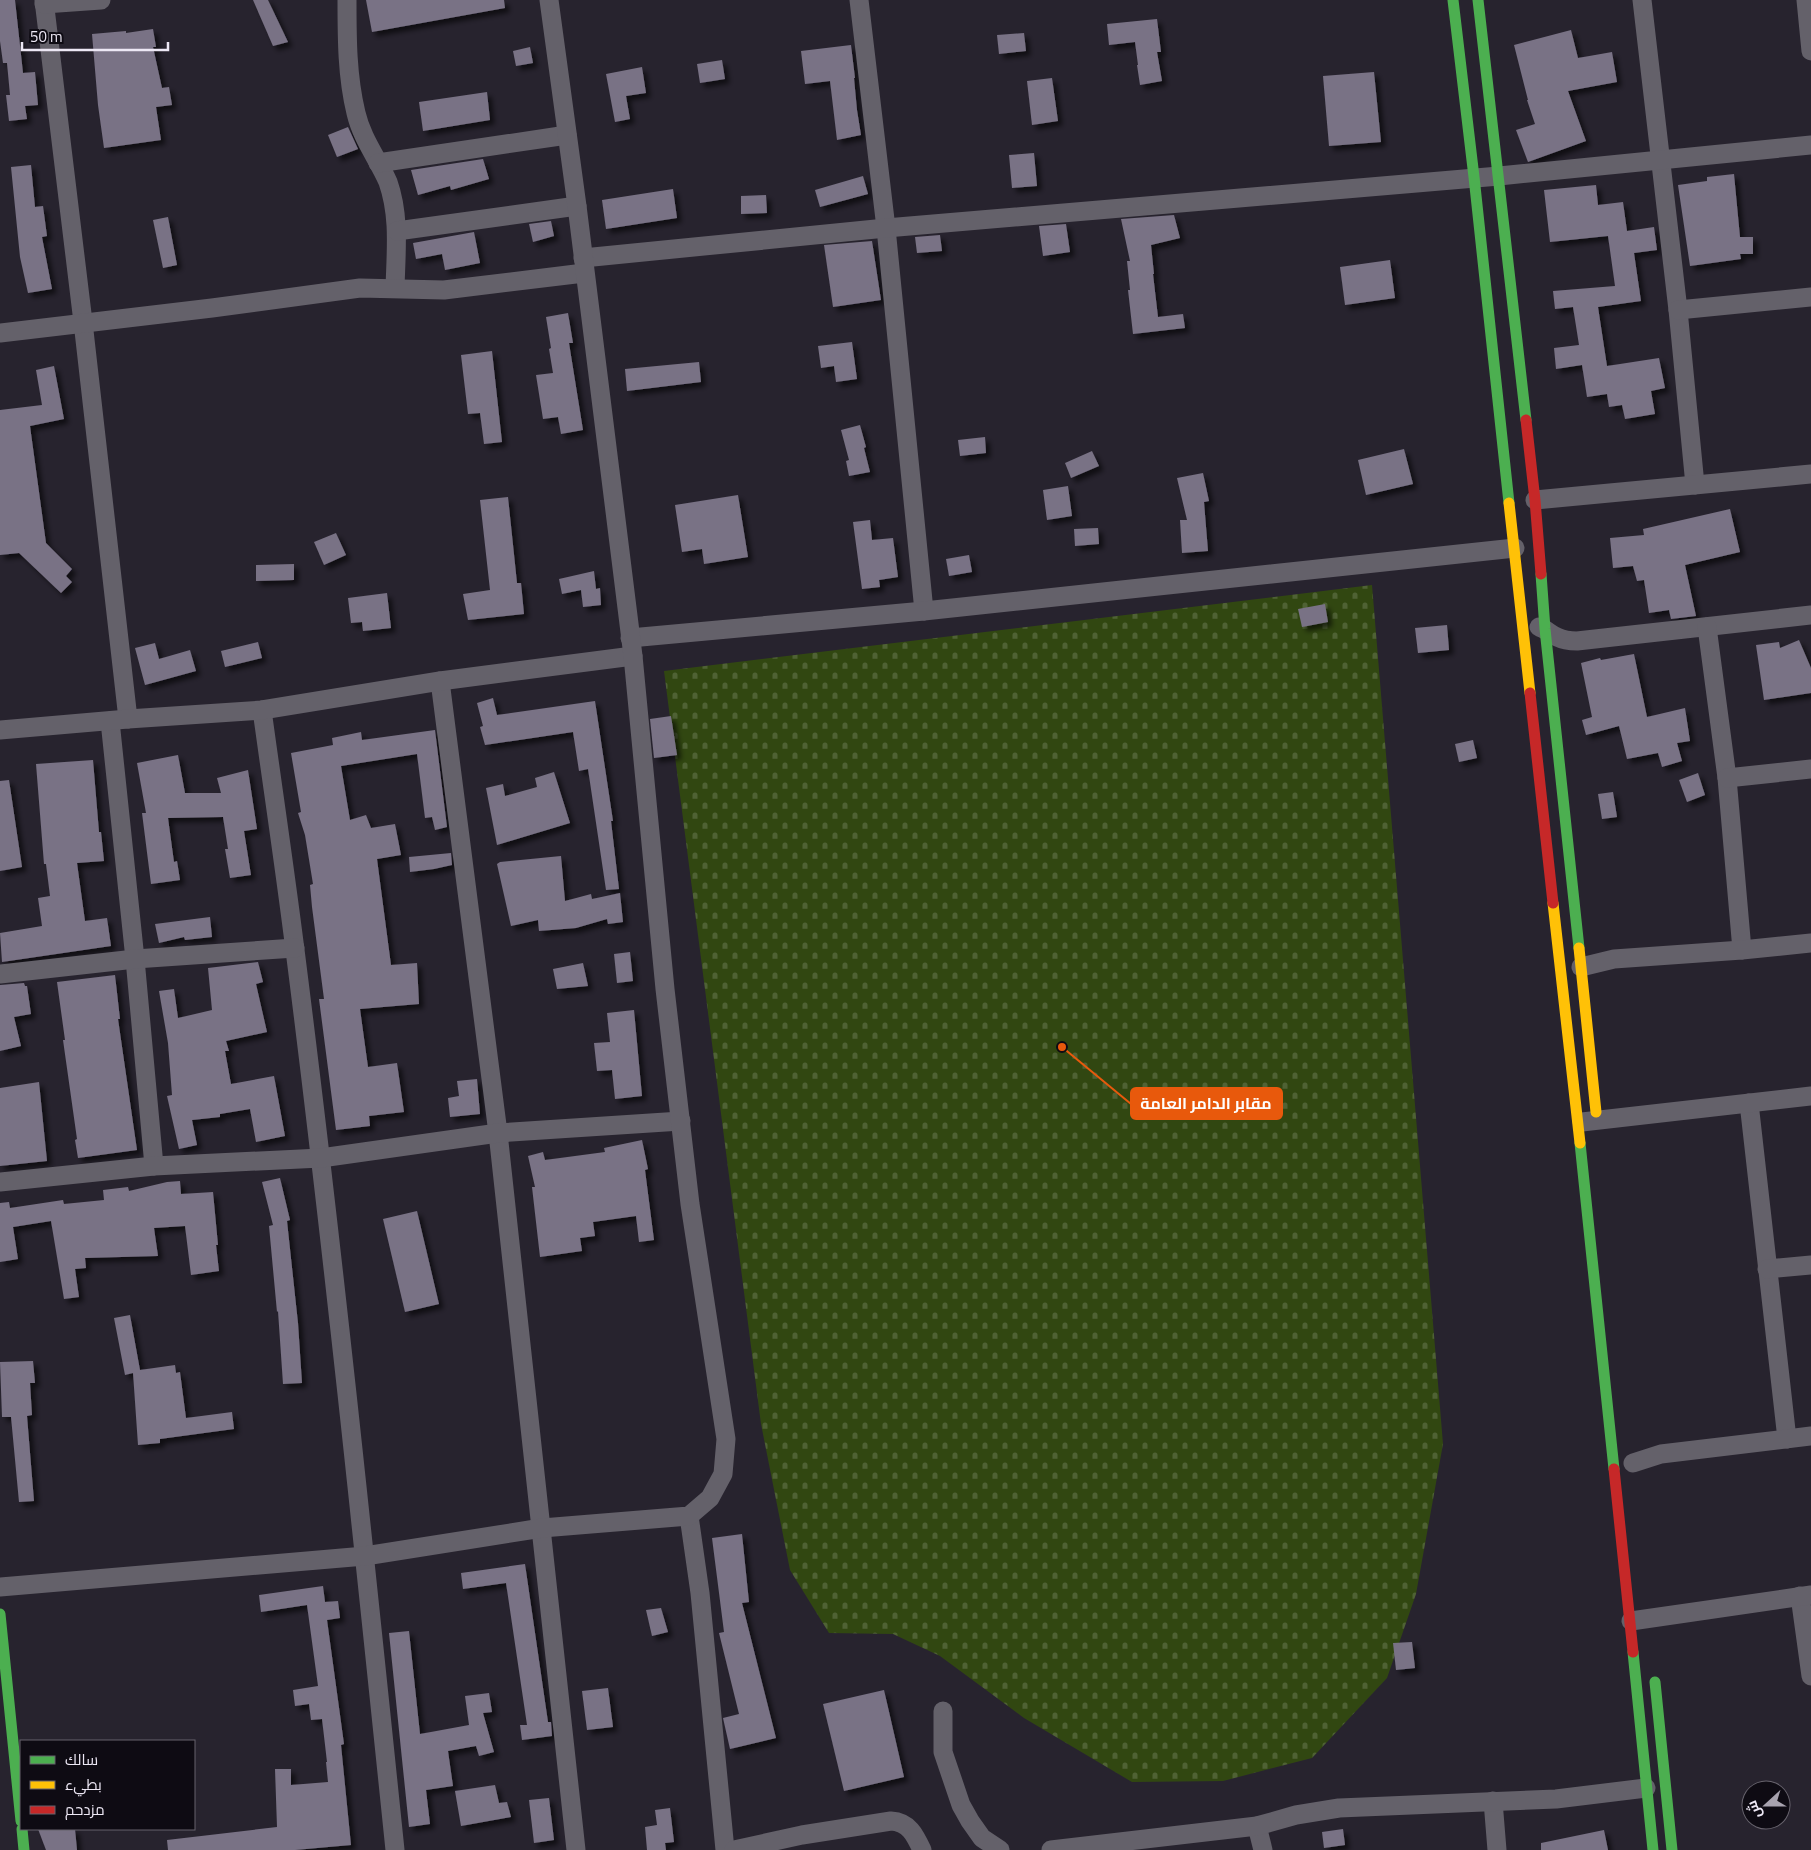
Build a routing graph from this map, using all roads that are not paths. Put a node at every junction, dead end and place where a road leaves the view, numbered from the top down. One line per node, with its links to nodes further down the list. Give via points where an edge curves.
1 (101, 0): 9 (street)
2 (347, 0): 14 (street, via 348,65 356,115)
3 (549, 0): 11 (street)
4 (860, 0): 18 (street)
5 (1453, 0): 16 (main road)
6 (1478, 0): 15 (main road)
7 (1642, 0): 13 (street)
8 (1806, 0): 10 (street)
9 (44, 2): 24 (street)
10 (1811, 51)
11 (567, 135): 14 (street); 17 (street)
12 (1811, 145): 13 (street)
13 (1661, 160): 15 (street); 23 (street)
14 (378, 163): 19 (street, via 394,202)
15 (1499, 176): 16 (street); 28 (main road)
16 (1474, 177): 18 (street); 29 (main road)
17 (577, 206): 19 (street); 20 (street)
18 (886, 228): 20 (street); 30 (street)
19 (397, 231): 21 (street)
20 (584, 265): 21 (street, via 444,290); 35 (street)
21 (395, 288): 24 (street, via 360,288)
22 (1811, 297): 23 (street)
23 (1678, 310): 27 (street)
24 (83, 322): 25 (street); 38 (street)
25 (0, 333)
26 (1811, 474): 27 (street)
27 (1695, 485): 28 (street)
28 (1535, 500): 34 (main road)
29 (1515, 548): 30 (street); 32 (main road)
30 (924, 611): 35 (street)
31 (1811, 615): 33 (street)
32 (1523, 624): 34 (street); 51 (main road)
33 (1707, 627): 34 (street, via 1577,641 1555,637); 41 (street)
34 (1545, 629): 46 (main road)
35 (631, 647): 36 (street); 50 (street)
36 (440, 681): 37 (street); 53 (street)
37 (262, 710): 38 (street); 43 (street)
38 (119, 720): 39 (street); 45 (street)
39 (0, 730)
40 (1811, 769): 41 (street)
41 (1727, 778): 44 (street)
42 (1811, 943): 44 (street)
43 (295, 948): 45 (street); 54 (street)
44 (1742, 950): 46 (street, via 1614,959)
45 (135, 959): 47 (street); 55 (street)
46 (1581, 967): 52 (main road)
47 (0, 974)
48 (1811, 1096): 49 (street)
49 (1749, 1103): 52 (street); 58 (street)
50 (681, 1121): 53 (street); 62 (street, via 690,1204 726,1439 723,1474 710,1498)
51 (1578, 1122): 52 (street); 68 (main road)
52 (1597, 1126)
53 (498, 1133): 54 (street); 63 (street)
54 (320, 1158): 55 (street); 64 (street)
55 (154, 1166): 56 (street)
56 (0, 1182)
57 (1811, 1265): 58 (street)
58 (1767, 1269): 60 (street)
59 (1811, 1436): 60 (street)
60 (1787, 1438): 61 (street, via 1660,1454)
61 (1633, 1463)
62 (689, 1516): 63 (street); 80 (street, via 700,1593)
63 (542, 1528): 64 (street); 79 (street)
64 (365, 1556): 65 (street); 78 (street)
65 (0, 1587)
66 (1806, 1596): 68 (street); 70 (street)
67 (0, 1614): 74 (main road)
68 (1644, 1620): 72 (main road)
69 (1654, 1669): 88 (main road)
70 (1811, 1676)
71 (943, 1711): 83 (street, via 943,1752 961,1805 982,1838)
72 (1646, 1788): 73 (street, via 1556,1799); 87 (main road)
73 (1493, 1801): 75 (street, via 1340,1808 1296,1814); 86 (street)
74 (20, 1811)
75 (1257, 1826): 84 (street); 85 (street)
76 (22, 1830): 77 (main road)
77 (24, 1850)
78 (395, 1850)
79 (576, 1850)
80 (725, 1850)
81 (734, 1850): 82 (street, via 802,1835 900,1822 908,1826)
82 (922, 1850)
83 (1000, 1850)
84 (1051, 1850)
85 (1263, 1850)
86 (1497, 1850)
87 (1653, 1850)
88 (1672, 1850)

